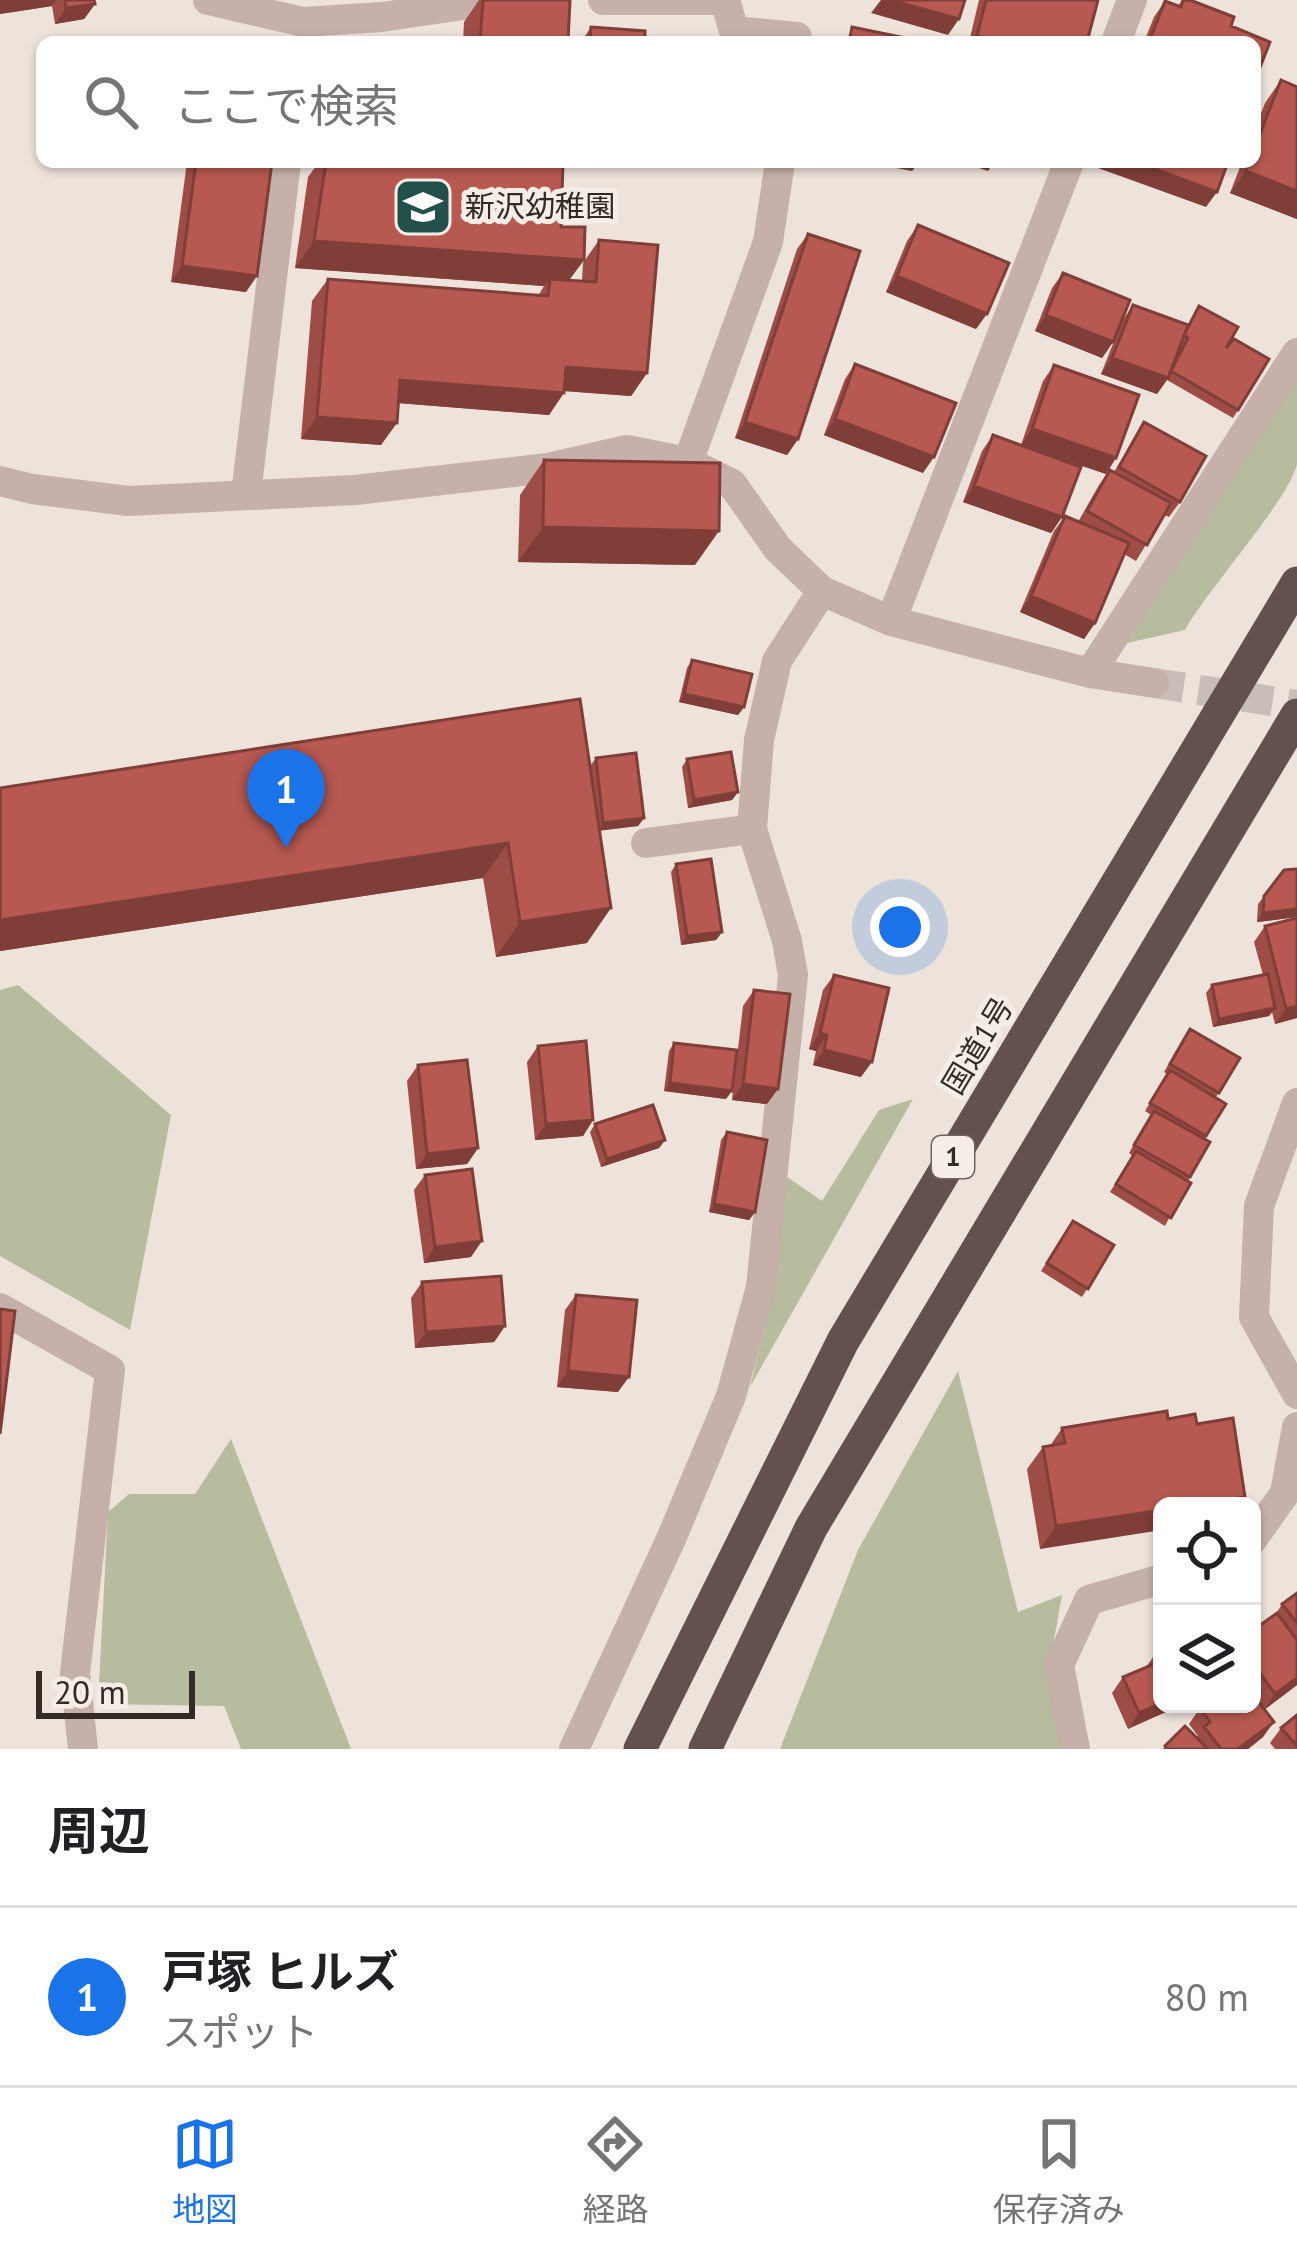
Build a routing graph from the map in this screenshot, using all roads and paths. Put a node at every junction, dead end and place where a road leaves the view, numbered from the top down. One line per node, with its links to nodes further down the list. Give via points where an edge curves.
1 (208, 0): 6 (street)
2 (497, 0): 6 (street)
3 (603, 0): 4 (street)
4 (722, 0): 7 (street, via 734,31)
5 (1132, 0): 8 (street)
6 (302, 32)
7 (786, 36)
8 (1118, 36)
9 (285, 168): 15 (street)
10 (779, 168): 13 (street, via 769,242)
11 (1067, 168): 18 (street)
12 (1297, 353): 19 (street)
13 (688, 462): 15 (street, via 627,450 466,478); 17 (street, via 732,484 778,550)
14 (0, 481): 15 (street, via 128,501)
15 (246, 494)
16 (1297, 583): 32 (highway, 国道1号 / 1, via 843,1341)
17 (822, 591): 18 (street); 22 (street, via 777,661 759,740)
18 (891, 621): 19 (street)
19 (1090, 673): 20 (street)
20 (1154, 683)
21 (1297, 715): 33 (highway, 1, via 811,1528)
22 (752, 829): 23 (street); 31 (street, via 793,975 760,1287 731,1396)
23 (646, 843)
24 (1297, 1103): 26 (street, via 1259,1206 1254,1317)
25 (0, 1308): 30 (street, via 110,1370 75,1673)
26 (1297, 1394)
27 (1297, 1427): 28 (street, via 1285,1493)
28 (1261, 1527)
29 (1153, 1582): 34 (street, via 1089,1600 1059,1665)
30 (83, 1749)
31 (574, 1749)
32 (640, 1749)
33 (706, 1749)
34 (1076, 1749)

